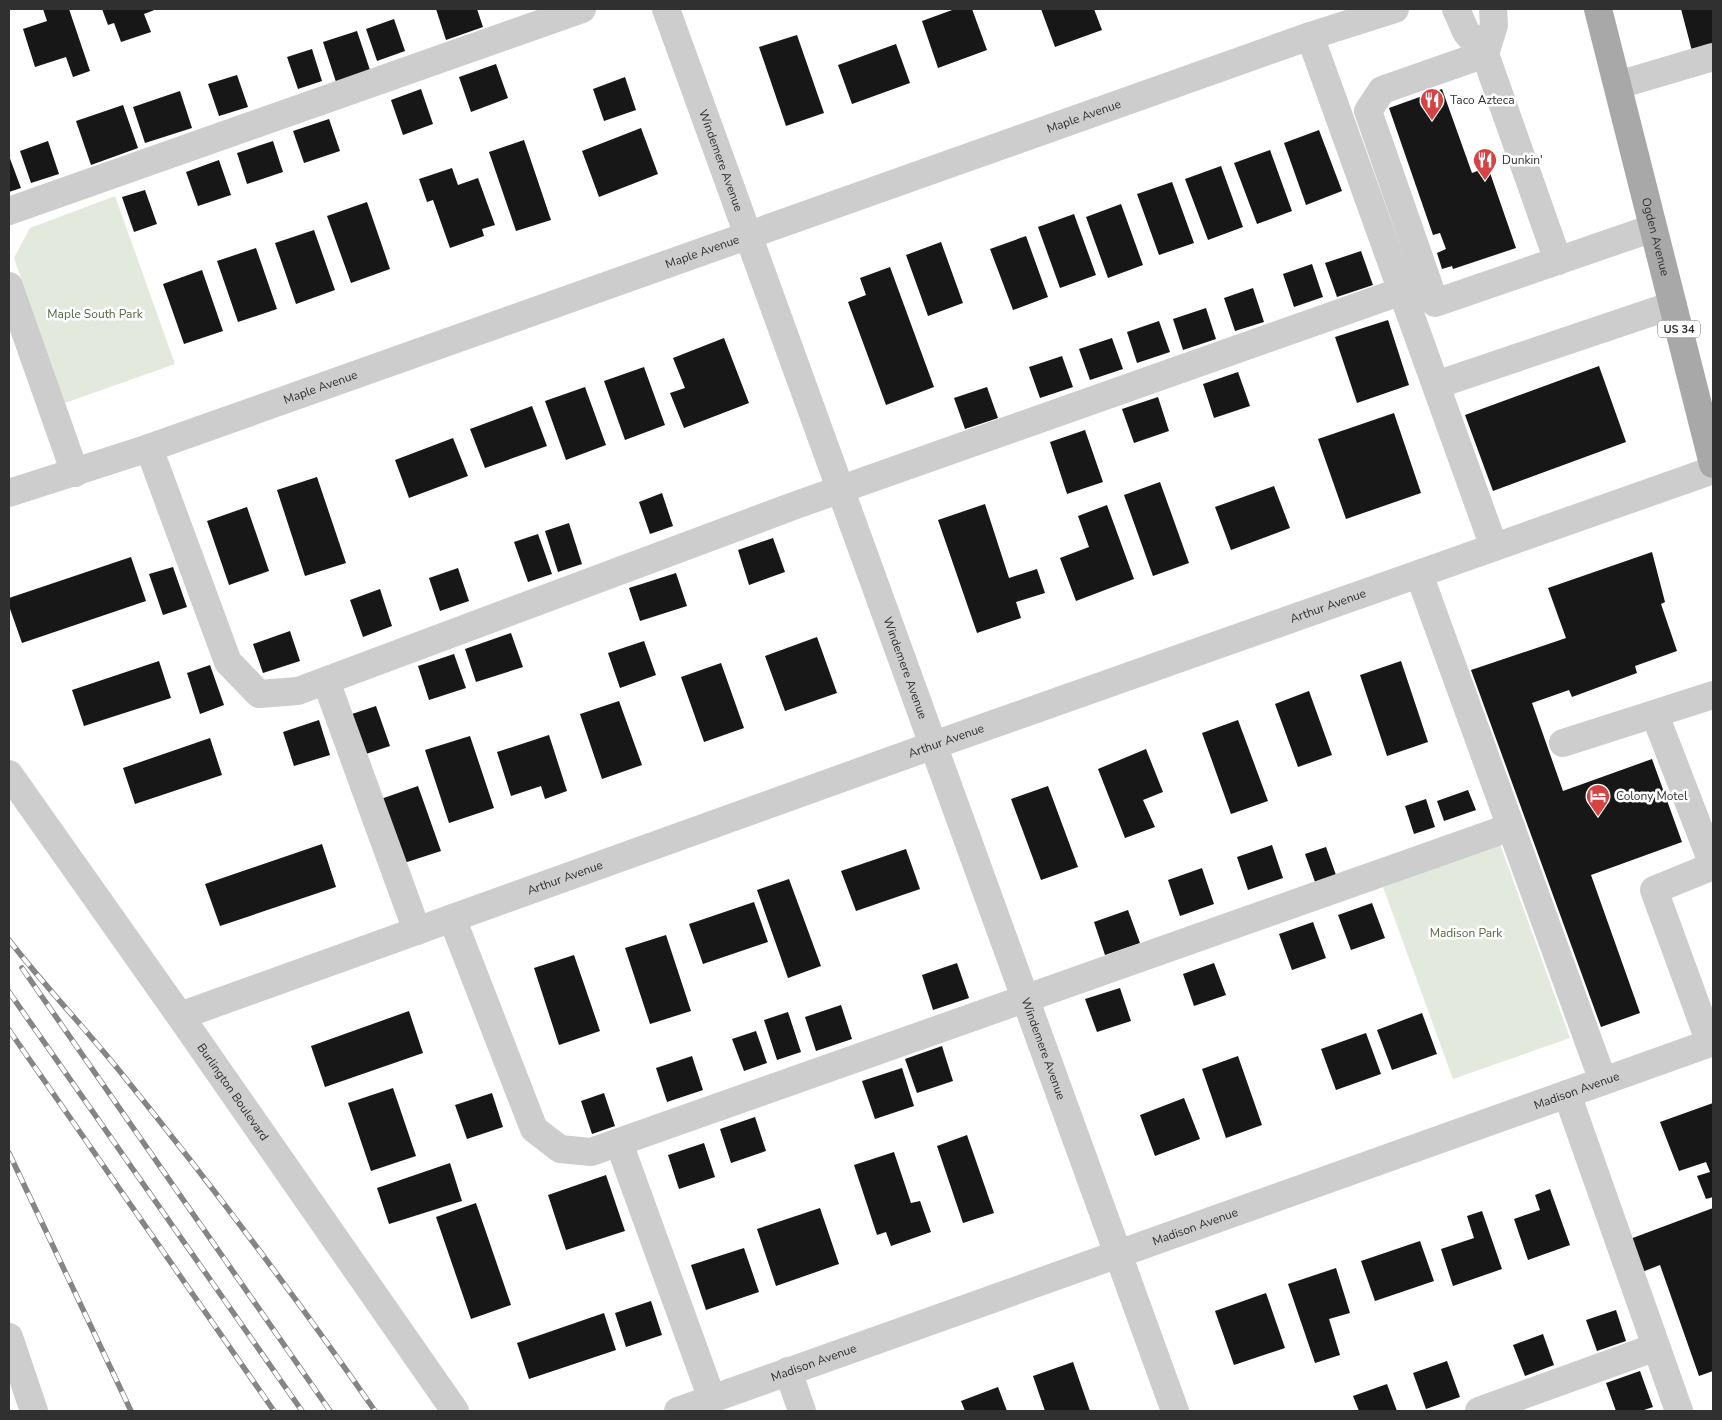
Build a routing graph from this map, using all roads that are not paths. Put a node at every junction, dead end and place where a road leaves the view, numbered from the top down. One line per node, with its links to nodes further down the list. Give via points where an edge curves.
1 (582, 9): 12 (street)
2 (666, 9): 14 (street, Windemere Avenue)
3 (1395, 9): 7 (street, Maple Avenue)
4 (1456, 9): 9 (street, via 1466,32)
5 (1493, 9): 9 (street, via 1494,25)
6 (1598, 9): 11 (main road, Ogden Avenue / US 34)
7 (1346, 16): 8 (street, Maple Avenue)
8 (1310, 36): 14 (street, Maple Avenue); 17 (street)
9 (1485, 54): 15 (street); 15 (street, via 1382,90 1368,111 1435,303)
10 (1713, 57): 11 (street)
11 (1618, 85): 13 (main road, Ogden Avenue / US 34)
12 (9, 212)
13 (1653, 228): 15 (street); 18 (main road, Ogden Avenue / US 34)
14 (750, 236): 20 (street, Maple Avenue); 24 (street, Windemere Avenue)
15 (1558, 260)
16 (9, 286): 23 (street)
17 (1402, 291): 19 (street); 24 (street)
18 (1673, 305): 19 (street); 21 (main road, Ogden Avenue / US 34)
19 (1436, 385): 26 (street)
20 (149, 448): 23 (street, Maple Avenue); 28 (street, via 228,662 258,694 298,691)
21 (1713, 464)
22 (1713, 470): 26 (street, Arthur Avenue)
23 (75, 473): 25 (street, Maple Avenue)
24 (841, 489): 28 (street); 32 (street, Windemere Avenue)
25 (9, 493)
26 (1494, 547): 27 (street, Arthur Avenue)
27 (1419, 574): 32 (street, Arthur Avenue); 34 (street)
28 (326, 681): 37 (street)
29 (1713, 695): 30 (street)
30 (1655, 715): 31 (street); 35 (street)
31 (1563, 743)
32 (934, 745): 36 (street, Arthur Avenue); 38 (street, Windemere Avenue)
33 (9, 774): 39 (street, Burlington Boulevard)
34 (1511, 827): 38 (street); 41 (street)
35 (1713, 865): 40 (street, via 1654,890)
36 (452, 918): 37 (street, Arthur Avenue); 43 (street, via 534,1129 560,1148 591,1152)
37 (417, 931): 39 (street, Arthur Avenue)
38 (1026, 999): 43 (street); 44 (street, Windemere Avenue)
39 (180, 1016): 50 (street, Burlington Boulevard)
40 (1712, 1043): 41 (street, Madison Avenue)
41 (1603, 1081): 42 (street, Madison Avenue)
42 (1567, 1094): 44 (street, Madison Avenue); 46 (street)
43 (619, 1143): 48 (street)
44 (1118, 1254): 47 (street, Madison Avenue); 53 (street, Windemere Avenue)
45 (9, 1337): 49 (street)
46 (1656, 1347): 54 (street); 55 (street)
47 (788, 1371): 48 (street, Madison Avenue); 52 (street)
48 (712, 1399): 51 (street, Madison Avenue)
49 (34, 1411)
50 (455, 1411)
51 (678, 1411)
52 (802, 1411)
53 (1175, 1411)
54 (1479, 1411)
55 (1679, 1411)

